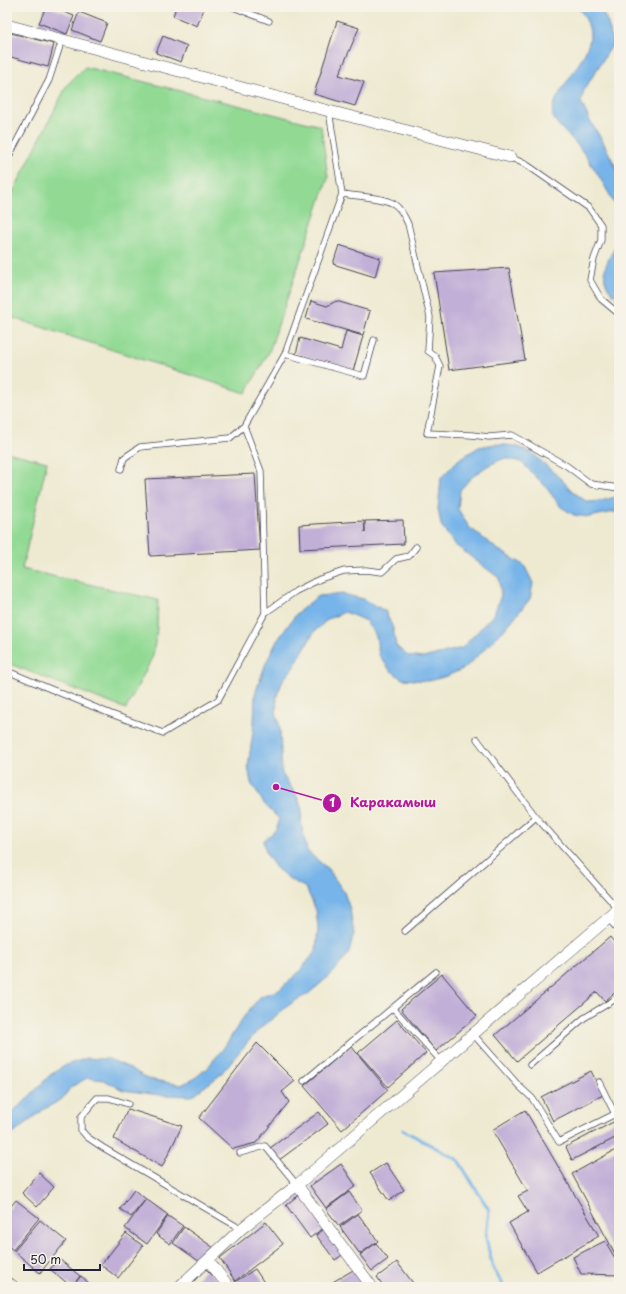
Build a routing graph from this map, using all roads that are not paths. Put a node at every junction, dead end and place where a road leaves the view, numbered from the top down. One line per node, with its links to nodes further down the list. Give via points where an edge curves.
1 (233, 7): 2 (lane)
2 (269, 21)
3 (7, 26): 4 (street)
4 (62, 40): 5 (street); 7 (lane, via 49,80)
5 (329, 111): 6 (street); 8 (lane)
6 (510, 157): 9 (lane, via 527,165 589,208 601,225 601,240 590,280 601,299)
7 (7, 160)
8 (342, 194): 11 (lane); 14 (lane, via 378,199 393,204 404,214 408,224 430,317 428,351 435,356 440,366 427,433 489,437 512,435 567,466 591,484)
9 (619, 314)
10 (374, 340): 11 (lane, via 364,376)
11 (284, 354): 12 (lane)
12 (244, 426): 13 (lane, via 230,438 140,447 124,458); 16 (lane, via 261,471)
13 (121, 470)
14 (619, 488)
15 (416, 547): 16 (lane, via 408,556 396,559 382,572 344,571 320,579 296,591)
16 (265, 613): 17 (lane, via 218,700 163,733)
17 (7, 671)
18 (477, 740): 19 (lane)
19 (536, 817): 20 (lane); 22 (lane)
20 (619, 909): 21 (street)
21 (608, 918): 23 (lane); 27 (street)
22 (405, 931)
23 (619, 931)
24 (436, 972): 26 (lane)
25 (619, 997): 29 (lane, via 584,1018)
26 (393, 1008): 28 (lane); 30 (lane)
27 (473, 1034): 28 (street); 31 (lane, via 532,1098 559,1142 615,1114)
28 (441, 1061): 34 (street)
29 (530, 1065)
30 (304, 1081)
31 (599, 1082)
32 (128, 1104): 35 (lane, via 109,1098 97,1098 81,1117 81,1130 102,1147)
33 (240, 1154): 34 (lane, via 265,1146)
34 (297, 1185): 35 (street); 41 (street)
35 (241, 1229): 36 (street)
36 (208, 1260): 39 (street); 40 (street)
37 (7, 1285): 38 (main road)
38 (11, 1287)
39 (179, 1287)
40 (229, 1287)
41 (372, 1287)

